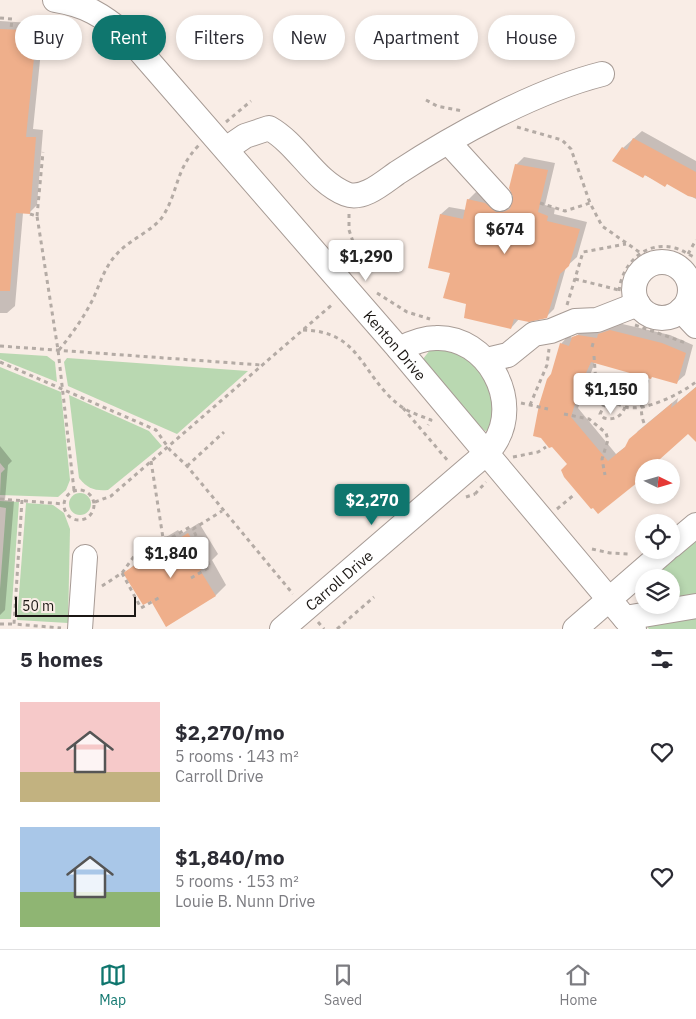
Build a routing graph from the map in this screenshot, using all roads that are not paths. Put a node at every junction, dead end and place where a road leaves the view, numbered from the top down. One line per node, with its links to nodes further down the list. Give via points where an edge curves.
1 (55, 0): 3 (street, Kenton Drive, via 73,3 103,15)
2 (602, 74): 4 (street, via 491,120)
3 (223, 138): 4 (street, via 245,136 269,128 283,136 332,187 349,196 369,192); 8 (street, Kenton Drive)
4 (449, 143): 5 (street)
5 (500, 199)
6 (627, 301): 7 (street, via 658,318 674,315); 7 (street, via 648,258 672,264 686,276); 9 (street, via 597,320 575,321 556,330 534,334 508,355)
7 (689, 327)
8 (399, 349): 9 (street, via 434,338 450,339); 10 (street, Kenton Drive)
9 (487, 360): 10 (street, Carroll Drive, via 498,377 505,413 494,444)
10 (486, 452): 15 (street, Kenton Drive); 19 (street, Carroll Drive)
11 (696, 525): 12 (street)
12 (680, 538)
13 (85, 557): 18 (street)
14 (656, 559): 15 (street)
15 (609, 599): 17 (street, Kenton Drive); 20 (street)
16 (696, 606): 17 (street)
17 (630, 624)
18 (80, 629)
19 (282, 629)
20 (575, 629)

